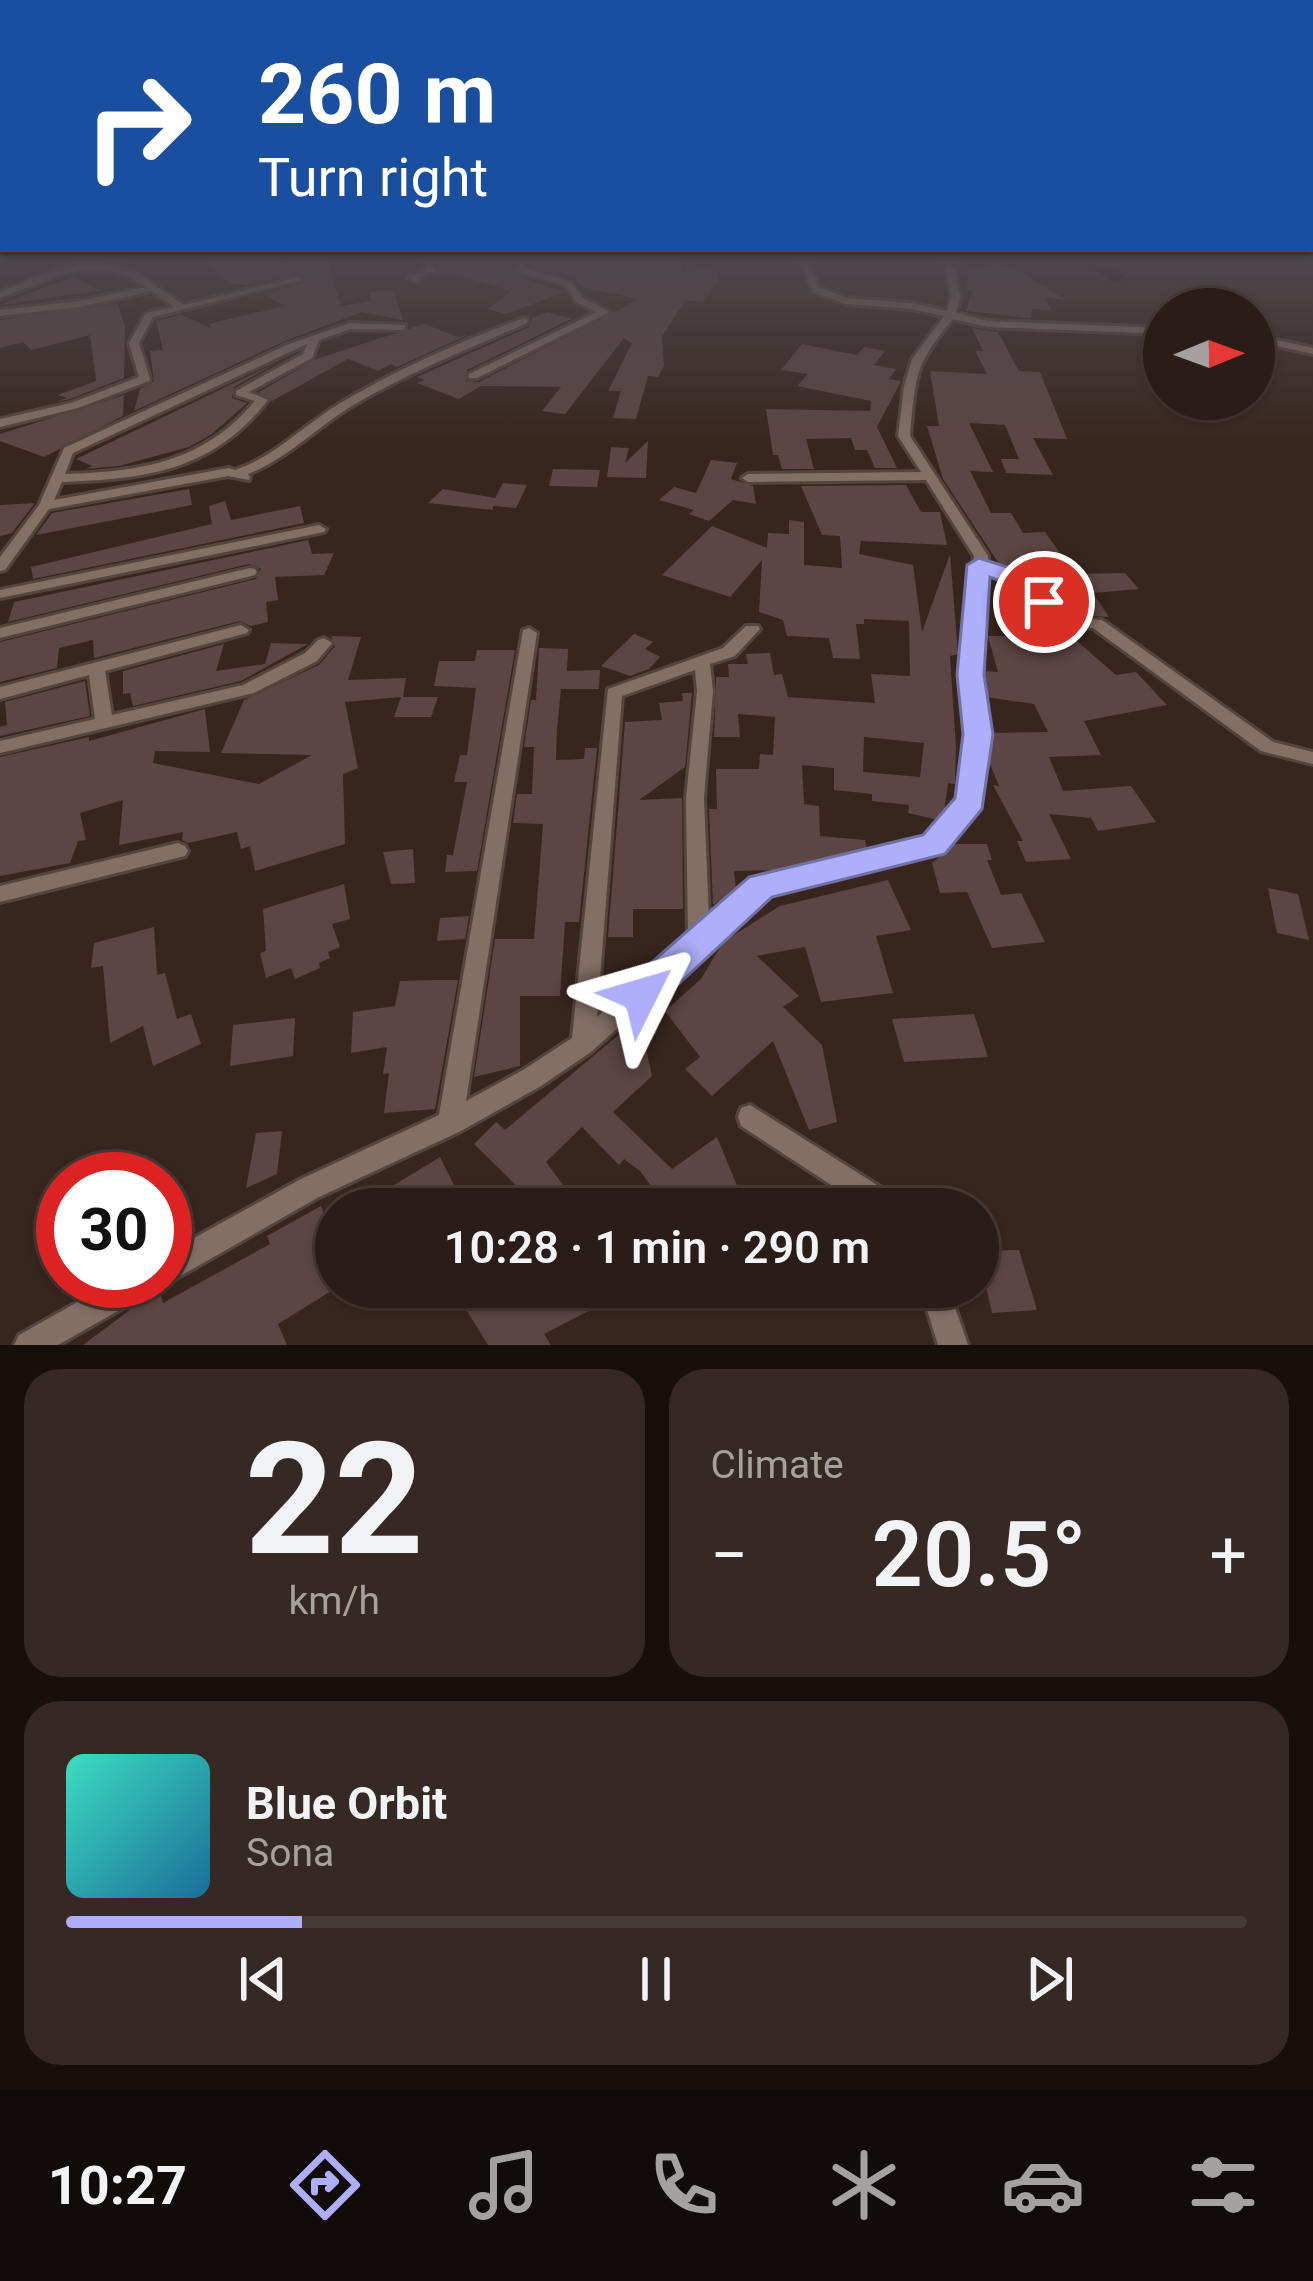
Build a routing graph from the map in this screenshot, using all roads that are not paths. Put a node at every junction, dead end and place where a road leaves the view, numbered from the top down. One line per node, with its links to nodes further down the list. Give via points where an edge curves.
1 (146, 319): 12 (street, via 134,343 145,379)
2 (591, 319): 11 (street)
3 (951, 319): 13 (street, via 916,360 904,436)
4 (957, 319): 7 (street)
5 (524, 321): 16 (street, via 395,379 241,476)
6 (402, 327): 8 (street, via 350,326)
7 (1143, 330)
8 (315, 338): 14 (street, via 68,451); 14 (street, via 308,356 240,393 262,400 205,453 124,474)
9 (1275, 343): 10 (street)
10 (1313, 351)
11 (473, 376)
12 (0, 423)
13 (928, 476): 15 (street); 20 (street, via 981,556)
14 (55, 478): 16 (street)
15 (748, 478)
16 (45, 506): 18 (street)
17 (319, 530): 23 (street)
18 (20, 535): 19 (street); 21 (street)
19 (0, 538)
20 (979, 565): 34 (street, via 1015,578 1064,623 1097,623 1268,747); 37 (street, via 970,801 934,845 761,886)
21 (0, 567)
22 (250, 572): 26 (street)
23 (0, 594)
24 (752, 629): 29 (street, via 729,652)
25 (242, 630): 30 (street)
26 (0, 633)
27 (530, 633): 40 (street)
28 (324, 643): 32 (street, via 248,689)
29 (702, 662): 37 (street); 38 (street, via 614,693)
30 (96, 668): 31 (street); 32 (street)
31 (0, 693)
32 (104, 722): 33 (street)
33 (0, 748)
34 (1313, 758)
35 (178, 850): 36 (street)
36 (0, 894)
37 (699, 945): 38 (street)
38 (583, 1044): 40 (street)
39 (750, 1117): 41 (street)
40 (450, 1123): 42 (street)
41 (860, 1188)
42 (192, 1254)
43 (95, 1308): 45 (street)
44 (941, 1308): 46 (street)
45 (29, 1345)
46 (953, 1345)

